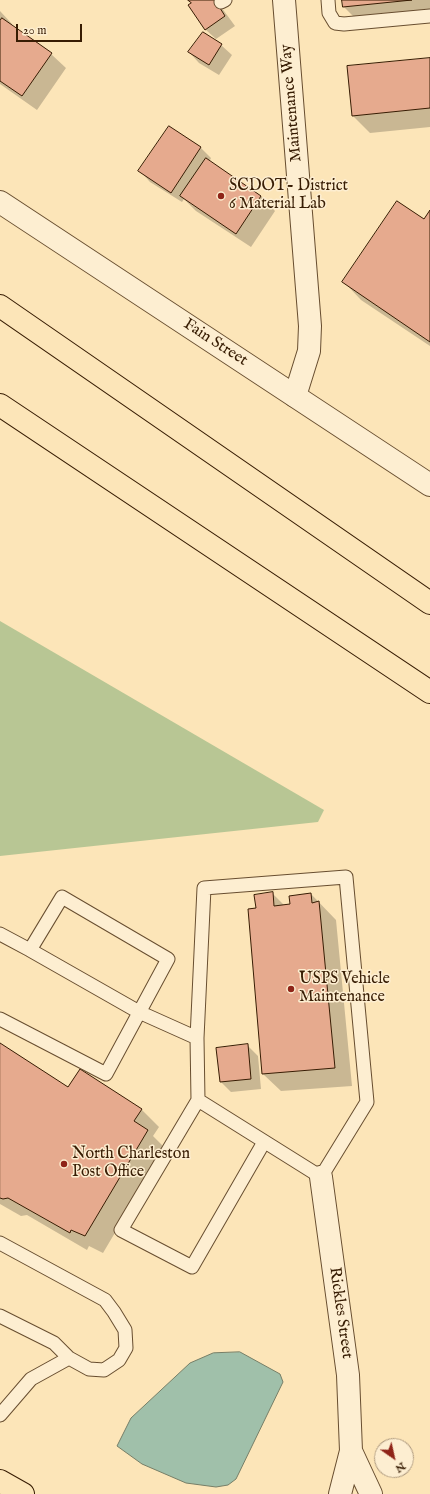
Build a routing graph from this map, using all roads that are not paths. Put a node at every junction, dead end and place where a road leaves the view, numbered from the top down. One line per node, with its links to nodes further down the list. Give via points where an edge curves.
1 (284, 0): 6 (street, Maintenance Way, via 310,326 309,351)
2 (328, 0): 3 (lane, via 329,13 335,23)
3 (430, 16)
4 (0, 202): 6 (street, Fain Street)
5 (0, 306): 9 (main road)
6 (295, 396): 8 (street, Fain Street)
7 (0, 405): 10 (main road)
8 (430, 485)
9 (430, 602)
10 (430, 692)
11 (0, 934): 12 (lane)
12 (30, 950): 13 (lane); 13 (lane, via 62,897 168,959)
13 (139, 1012): 14 (lane, via 106,1074); 15 (lane)
14 (0, 1019)
15 (197, 1038): 16 (lane); 18 (lane, via 204,888 346,877 367,1102)
16 (198, 1100): 17 (lane); 17 (lane, via 121,1230 192,1267)
17 (264, 1142): 18 (lane)
18 (321, 1177): 23 (street, Rickles Street, via 348,1375)
19 (0, 1244): 21 (lane, via 105,1300 125,1330 126,1348 119,1360 104,1370 90,1369)
20 (0, 1316): 21 (lane, via 54,1343)
21 (69, 1358): 22 (lane, via 31,1379)
22 (0, 1415)
23 (351, 1451): 26 (street, Rickles Street); 27 (street, Rickles Street)
24 (0, 1481): 25 (main road)
25 (23, 1494)
26 (340, 1494)
27 (371, 1494)

